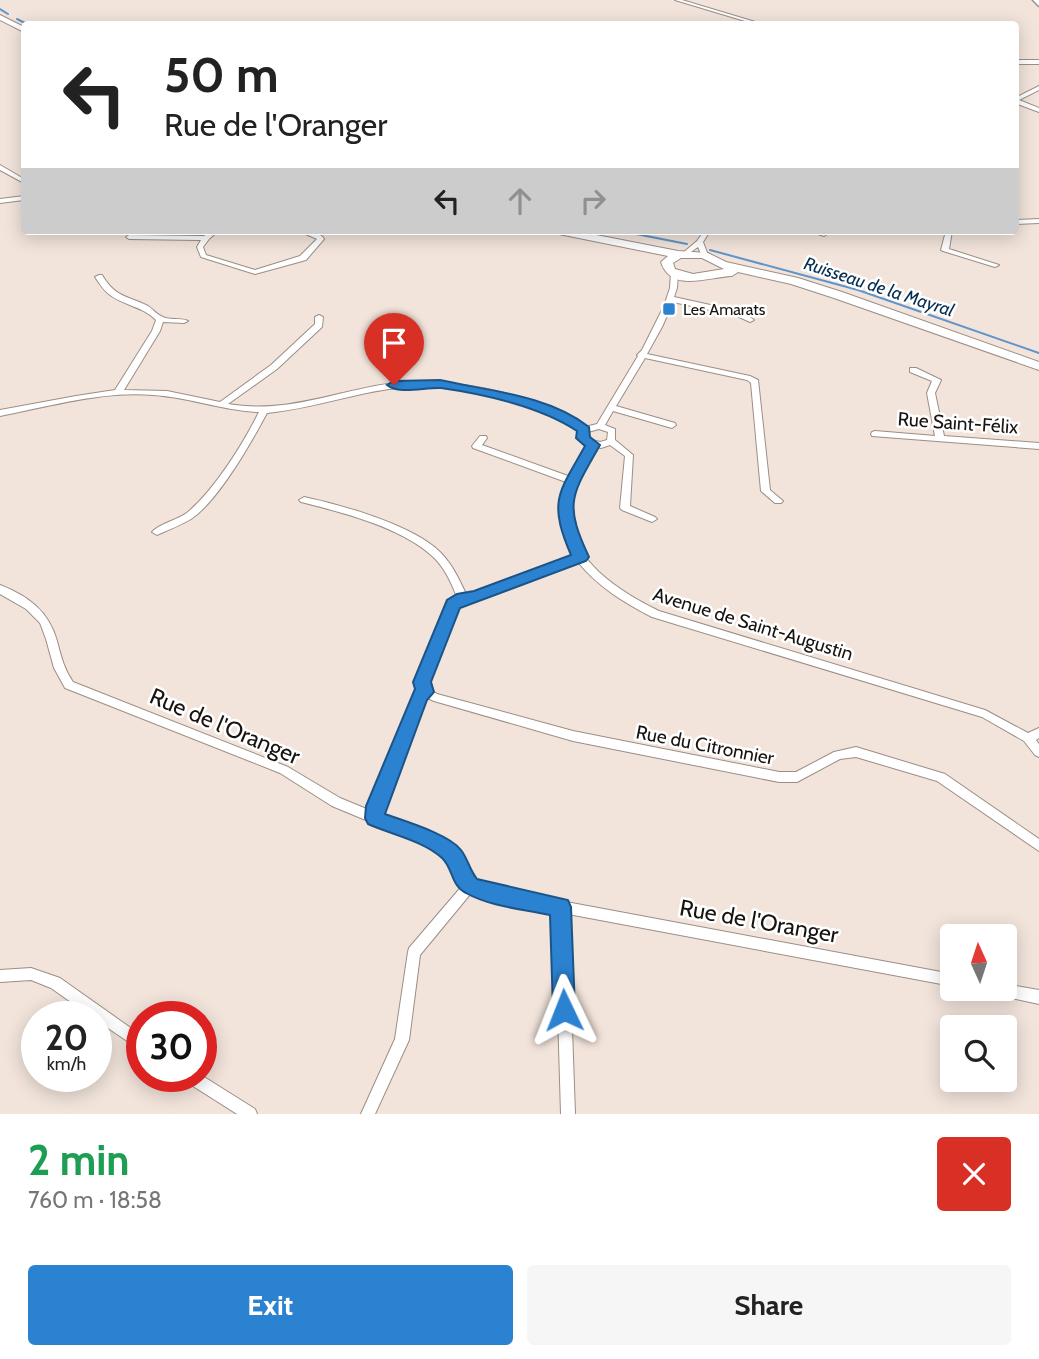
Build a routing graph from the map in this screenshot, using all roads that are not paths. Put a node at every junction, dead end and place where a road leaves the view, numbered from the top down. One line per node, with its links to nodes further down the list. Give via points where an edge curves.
1 (677, 0): 3 (street)
2 (0, 17): 4 (main road)
3 (749, 21)
4 (21, 28)
5 (1019, 62): 6 (street)
6 (1039, 62)
7 (1039, 88): 8 (street)
8 (1019, 99)
9 (1019, 102): 10 (street)
10 (1039, 110)
11 (0, 167): 12 (street)
12 (21, 179)
13 (21, 198): 14 (street)
14 (0, 201)
15 (1039, 221): 16 (street)
16 (1019, 222)
17 (210, 235): 23 (street)
18 (315, 235): 23 (street, via 321,239 308,254 255,272 203,256 200,247)
19 (578, 235): 25 (main road)
20 (704, 235): 24 (street)
21 (948, 235): 29 (street, via 945,250)
22 (129, 237): 23 (street)
23 (206, 238)
24 (700, 242): 26 (street); 28 (street)
25 (622, 244): 26 (main road); 27 (main road)
26 (682, 254): 27 (main road); 28 (main road)
27 (667, 262): 30 (main road)
28 (711, 264): 32 (main road); 39 (main road, via 838,295)
29 (995, 265)
30 (674, 274): 32 (main road); 33 (street)
31 (99, 277): 35 (street, via 115,297 149,308)
32 (695, 279): 33 (street)
33 (673, 296): 36 (street); 38 (street)
34 (319, 317): 42 (street, via 319,325 274,367)
35 (160, 320): 37 (street); 41 (street)
36 (750, 320)
37 (184, 321)
38 (641, 355): 43 (street); 57 (street, via 755,382 766,491)
39 (1039, 366)
40 (913, 370): 51 (street, via 937,380 931,393)
41 (117, 394): 42 (street, via 173,394); 45 (street)
42 (222, 404): 44 (street)
43 (610, 407): 46 (street); 47 (street)
44 (265, 410): 48 (street, via 394,385 440,384 534,405); 59 (street, via 199,507)
45 (0, 414)
46 (671, 425)
47 (600, 426): 48 (street); 52 (street, via 612,431)
48 (584, 430): 53 (street, via 583,438)
49 (875, 434): 51 (street, Rue Saint-Félix)
50 (483, 438): 55 (street, via 476,446)
51 (940, 439): 54 (street, Rue Saint-Félix)
52 (611, 441): 53 (street); 58 (street, via 629,455 625,508)
53 (593, 445): 55 (street, Avenue de Saint-Augustin)
54 (1039, 446)
55 (572, 481): 60 (street, Avenue de Saint-Augustin, via 564,509 567,528)
56 (304, 500): 62 (street, via 327,504 422,543 451,572)
57 (778, 501)
58 (652, 519)
59 (156, 533)
60 (581, 557): 62 (street, via 476,597); 65 (street, Avenue de Saint-Augustin, via 601,582 656,614 985,714)
61 (0, 589): 67 (street, Rue de l'Oranger, via 38,614 49,631 61,676 69,685 284,770)
62 (462, 598): 63 (street, via 453,605 422,682)
63 (425, 692): 67 (street, via 419,696); 68 (street, Rue du Citronnier, via 573,736 779,777 797,777 838,755 856,752 941,777)
64 (1039, 733): 65 (street)
65 (1028, 738): 66 (street, Avenue de Saint-Augustin)
66 (1039, 751)
67 (374, 818): 69 (street, Rue de l'Oranger, via 442,846 453,855)
68 (1039, 846)
69 (470, 886): 70 (street, Rue de l'Oranger); 78 (street, via 414,952 402,1040)
70 (561, 907): 72 (street, Rue de l'Oranger); 79 (street)
71 (0, 976): 75 (street, via 31,974 55,984)
72 (940, 978)
73 (1017, 993): 74 (street)
74 (1039, 997)
75 (126, 1033)
76 (215, 1092): 77 (street)
77 (250, 1114)
78 (368, 1114)
79 (568, 1114)

